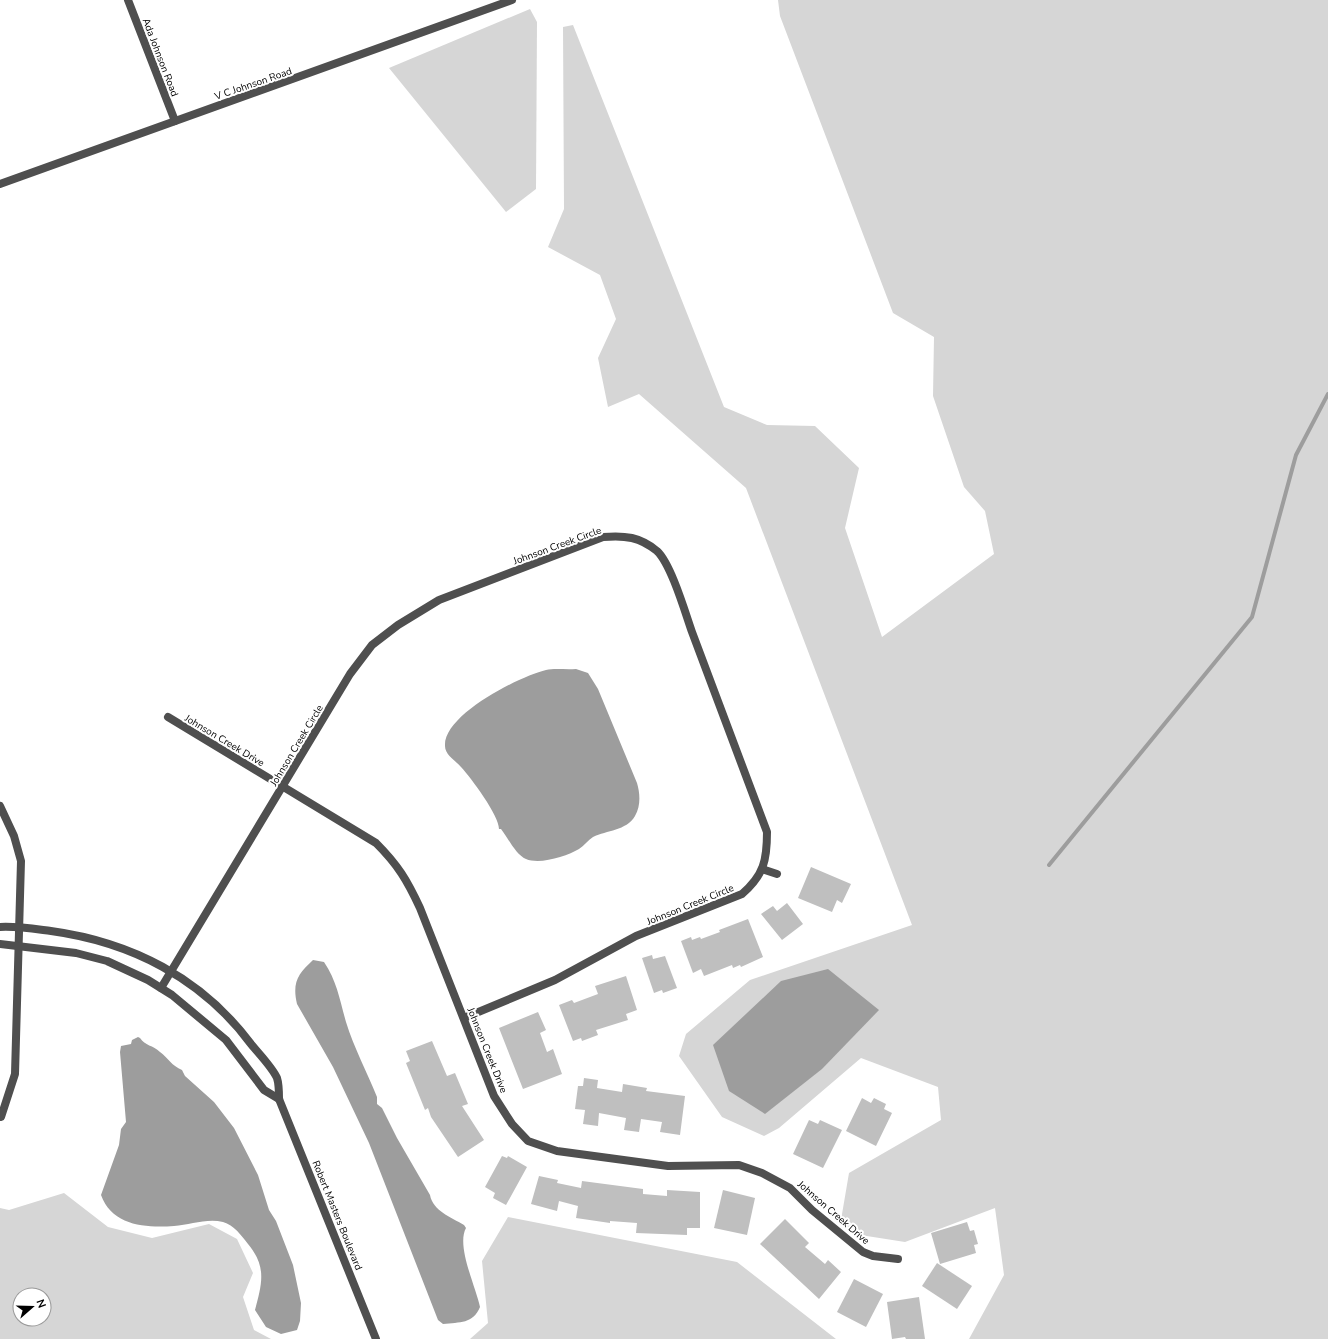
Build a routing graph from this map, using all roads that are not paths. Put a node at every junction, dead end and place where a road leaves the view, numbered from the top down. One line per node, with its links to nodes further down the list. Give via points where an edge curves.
1 (128, 0): 3 (street, Ada Johnson Road)
2 (512, 0): 3 (street, V C Johnson Road)
3 (175, 121): 4 (street, V C Johnson Road)
4 (0, 184)
5 (168, 717): 6 (street, Johnson Creek Drive)
6 (282, 787): 8 (street, Johnson Creek Circle, via 350,674 372,645 398,625 439,600 603,537 620,535 638,538 658,552 671,574 767,832 767,852); 14 (street, Johnson Creek Circle); 16 (street, Johnson Creek Drive, via 376,843 390,857 406,878 420,908)
7 (0, 806): 11 (street, via 14,836 21,861)
8 (762, 869): 9 (street); 16 (street, Johnson Creek Circle, via 753,884 742,894 636,936 555,980)
9 (777, 874)
10 (0, 927): 11 (street, Robert Masters Boulevard)
11 (19, 928): 13 (street); 14 (street, Robert Masters Boulevard, via 80,935 108,943 132,951)
12 (0, 944): 13 (street)
13 (19, 946): 15 (street, via 76,953 107,961); 18 (street, via 15,1074)
14 (171, 972): 15 (street, Johnson Creek Circle); 17 (street, Robert Masters Boulevard, via 218,1006 240,1029 277,1078)
15 (161, 988): 17 (street, via 226,1040 264,1090)
16 (464, 1018): 19 (street, Johnson Creek Drive, via 494,1096 512,1124 528,1141 557,1151 641,1163 668,1166 739,1165 762,1173 790,1188 812,1210 863,1252)
17 (279, 1099): 20 (street, Robert Masters Boulevard)
18 (1, 1117)
19 (898, 1259)
20 (376, 1339)

